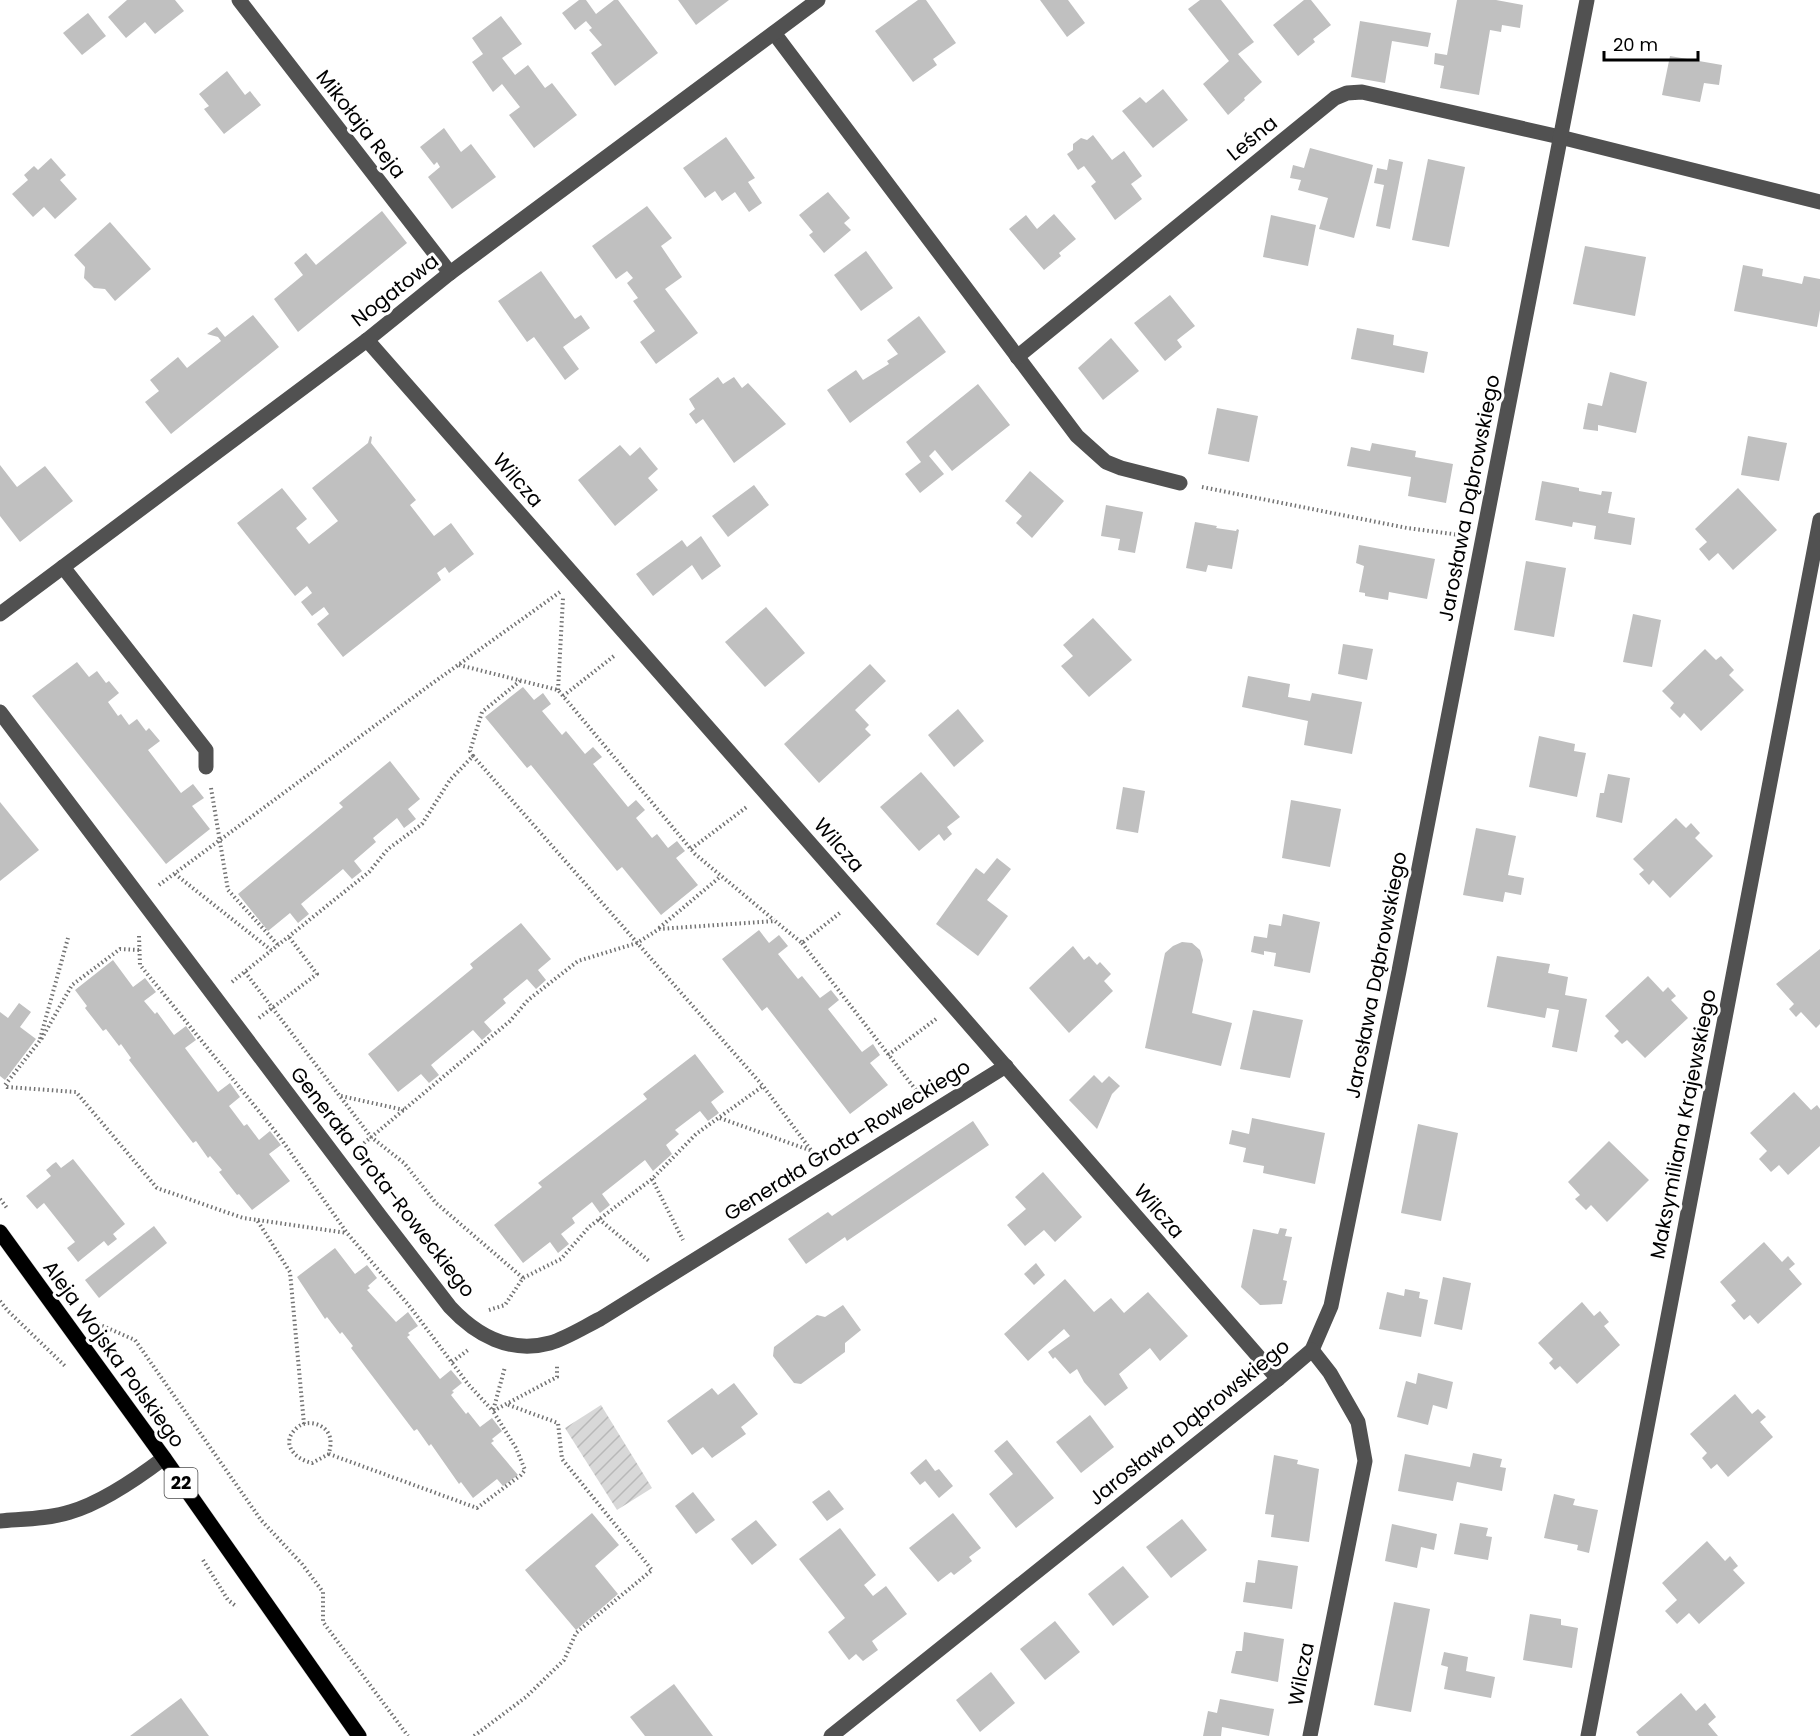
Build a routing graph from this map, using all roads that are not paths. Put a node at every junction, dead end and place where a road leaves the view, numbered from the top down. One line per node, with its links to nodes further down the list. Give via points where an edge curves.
1 (238, 0): 7 (street, Mikołaja Reja)
2 (818, 0): 4 (street, Nogatowa)
3 (1587, 0): 5 (street, Jarosława Dąbrowskiego)
4 (774, 33): 7 (street, Nogatowa); 9 (street)
5 (1560, 137): 6 (street); 9 (street, Leśna, via 1362,92 1347,93 1335,98); 18 (street, Jarosława Dąbrowskiego, via 1331,1306)
6 (1820, 201)
7 (450, 273): 8 (street, Nogatowa)
8 (367, 340): 12 (street, Nogatowa); 16 (street, Wilcza)
9 (1017, 357): 10 (street, via 1077,436 1106,462)
10 (1180, 483)
11 (1820, 520): 25 (street, Maksymiliana Krajewskiego)
12 (63, 567): 13 (street, Nogatowa); 15 (street, via 206,750)
13 (0, 614)
14 (0, 712): 16 (street, Generała Grota-Roweckiego, via 462,1319 481,1334 511,1346 550,1343 600,1319)
15 (206, 767)
16 (1006, 1066): 19 (street, Wilcza)
17 (0, 1232): 20 (main road, Aleja Wojska Polskiego / 22)
18 (1312, 1350): 19 (street, Jarosława Dąbrowskiego); 24 (street, Wilcza, via 1358,1422 1365,1461)
19 (1278, 1379): 23 (street, Jarosława Dąbrowskiego)
20 (164, 1458): 21 (street, via 105,1496 70,1512); 22 (main road, Aleja Wojska Polskiego / 22)
21 (0, 1521)
22 (359, 1736)
23 (831, 1736)
24 (1310, 1736)
25 (1588, 1736)

